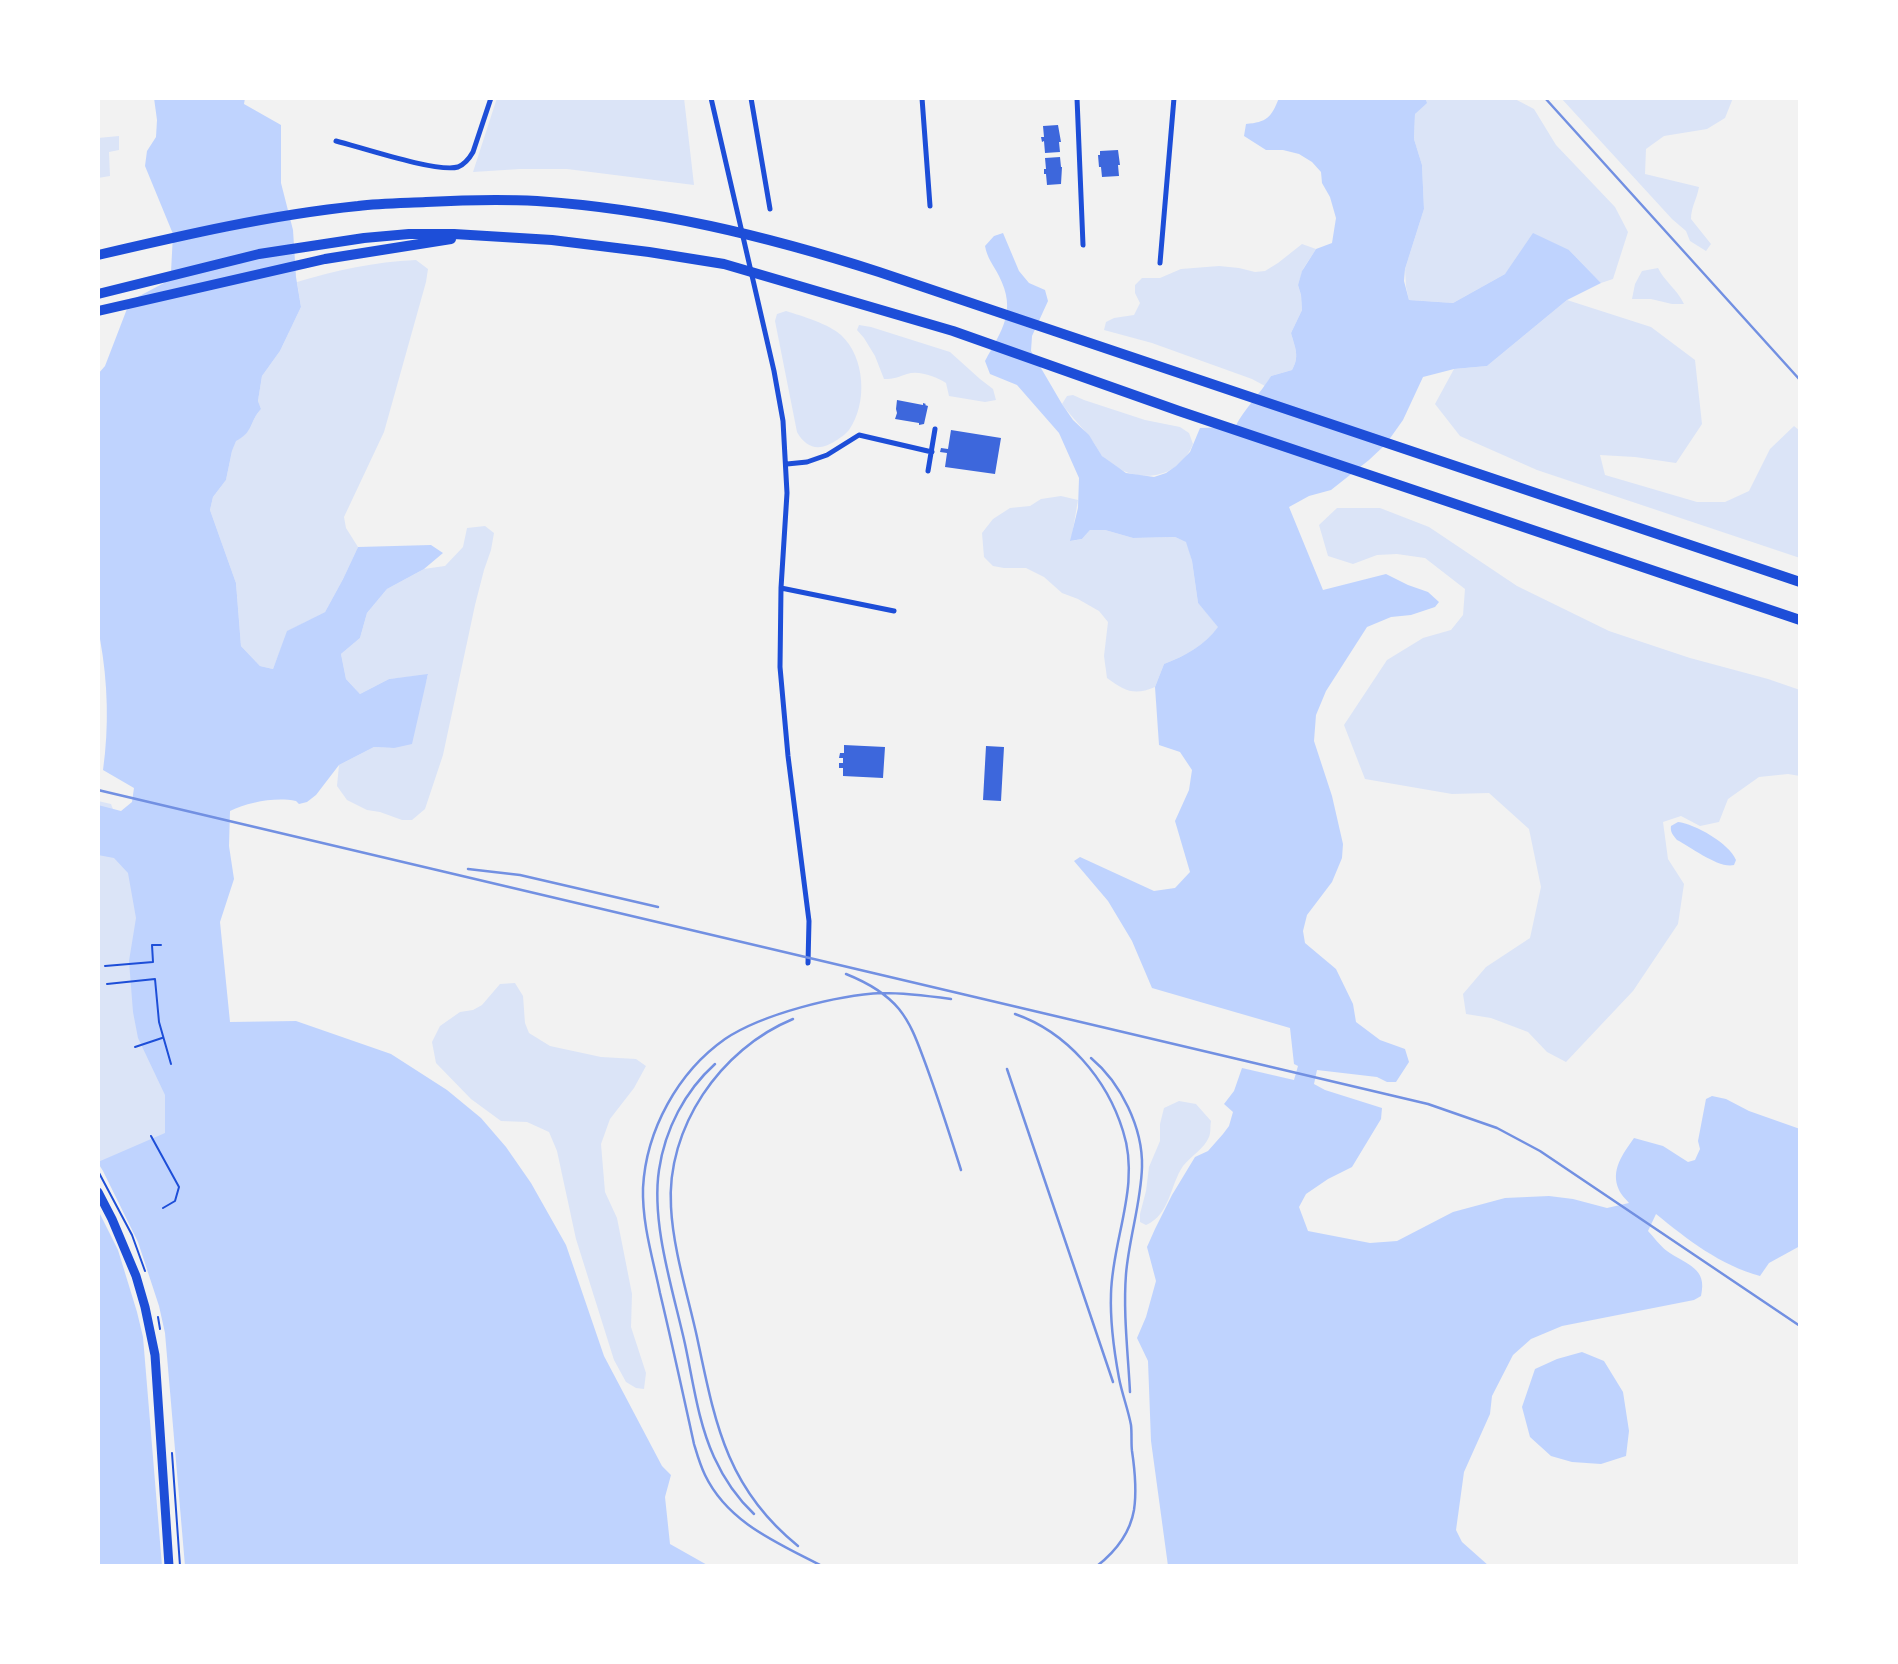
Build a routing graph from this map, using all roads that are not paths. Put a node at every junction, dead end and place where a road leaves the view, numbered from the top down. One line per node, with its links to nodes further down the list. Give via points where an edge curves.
1 (491, 98): 7 (street, via 473,152 454,168)
2 (711, 98): 18 (street, via 780,398)
3 (751, 98): 9 (street)
4 (922, 98): 8 (street)
5 (1077, 98): 11 (street)
6 (1174, 98): 13 (street)
7 (336, 141)
8 (930, 206)
9 (770, 209)
10 (473, 235): 14 (highway, via 409,234 326,243 259,254); 15 (highway, via 325,259); 23 (highway, via 552,240 724,264 953,331)
11 (1083, 245)
12 (98, 255): 20 (highway, via 320,211 469,200 627,210 726,229 878,272)
13 (1160, 263)
14 (98, 293)
15 (98, 311)
16 (935, 429): 17 (street)
17 (932, 452): 18 (street, via 859,435 827,455); 19 (street)
18 (787, 464): 21 (street)
19 (928, 471)
20 (1800, 582)
21 (781, 588): 22 (street); 24 (street, via 780,667 809,921)
22 (894, 611)
23 (1800, 620)
24 (808, 962)
25 (98, 1192): 26 (main road, via 136,1276 155,1355)
26 (169, 1566)

